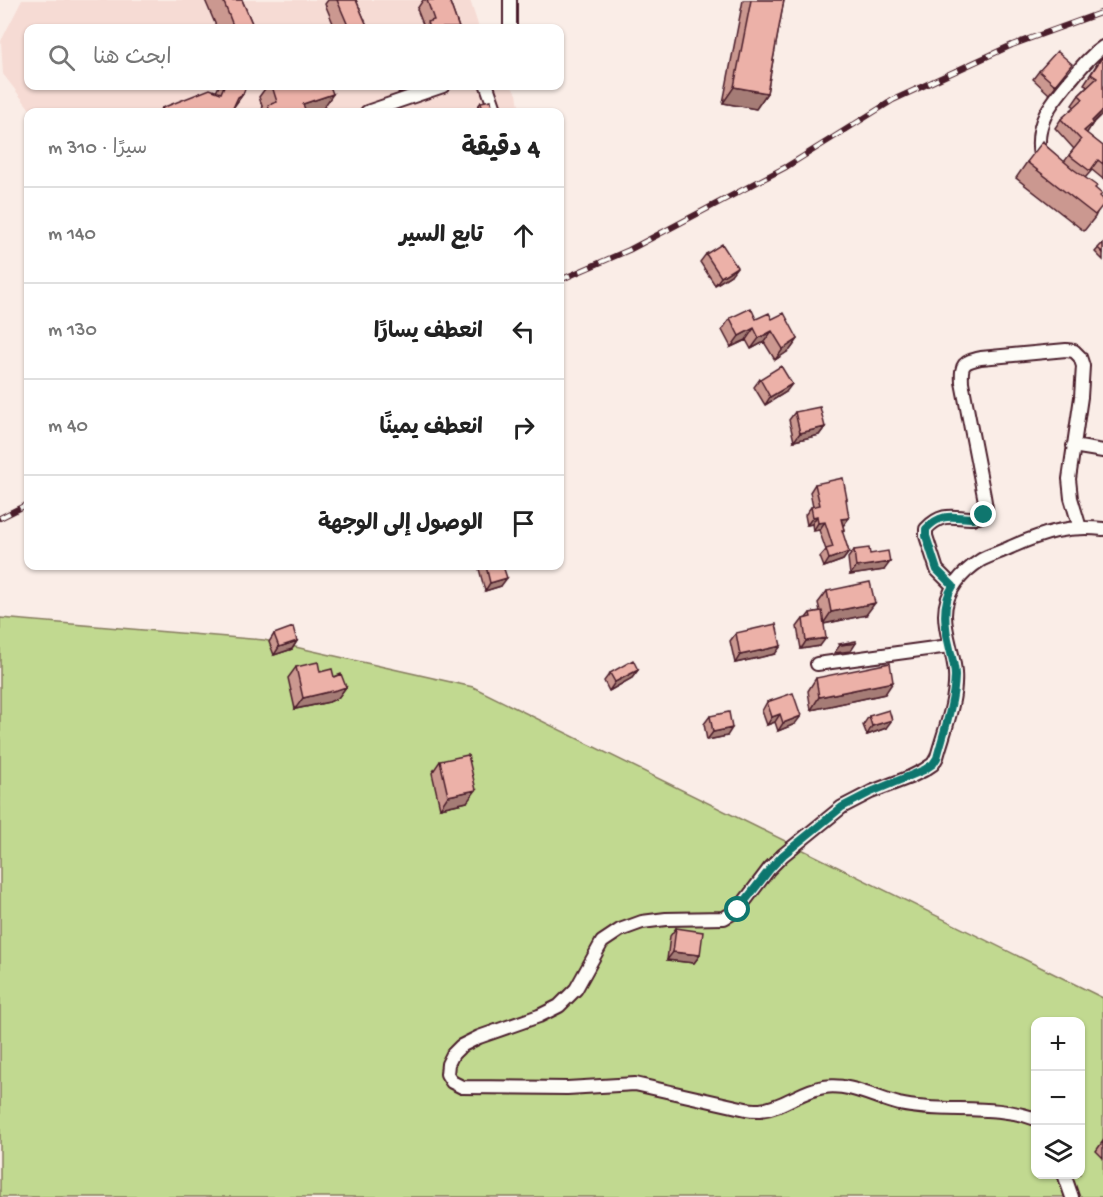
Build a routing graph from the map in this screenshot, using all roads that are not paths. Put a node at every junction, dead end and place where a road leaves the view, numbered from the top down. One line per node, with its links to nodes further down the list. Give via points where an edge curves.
1 (510, 0): 2 (street)
2 (510, 24)
3 (1103, 47): 8 (street, via 1092,54 1043,118 1038,146 1040,156)
4 (431, 90): 6 (street)
5 (488, 90): 7 (street)
6 (379, 108)
7 (495, 108)
8 (1049, 164)
9 (1073, 446): 10 (street); 11 (street, via 1069,479); 13 (street, via 1083,366 1074,351 981,358 964,363 962,382 986,508 982,516 949,516 933,521 926,529 937,570)
10 (1103, 451)
11 (1080, 528): 12 (street); 13 (street, via 1039,535 981,561)
12 (1103, 529)
13 (953, 586): 14 (street, via 945,614)
14 (949, 646): 15 (street); 16 (street, via 955,672 954,696 933,764 842,807 783,855 738,910 724,918 666,919 620,930 602,942 576,989 559,1006 461,1046 448,1064 447,1074 462,1087 635,1084 761,1110 826,1086 844,1087 897,1104 994,1110)
15 (817, 664)
16 (1031, 1118)
17 (1066, 1179): 18 (street)
18 (1072, 1197)

